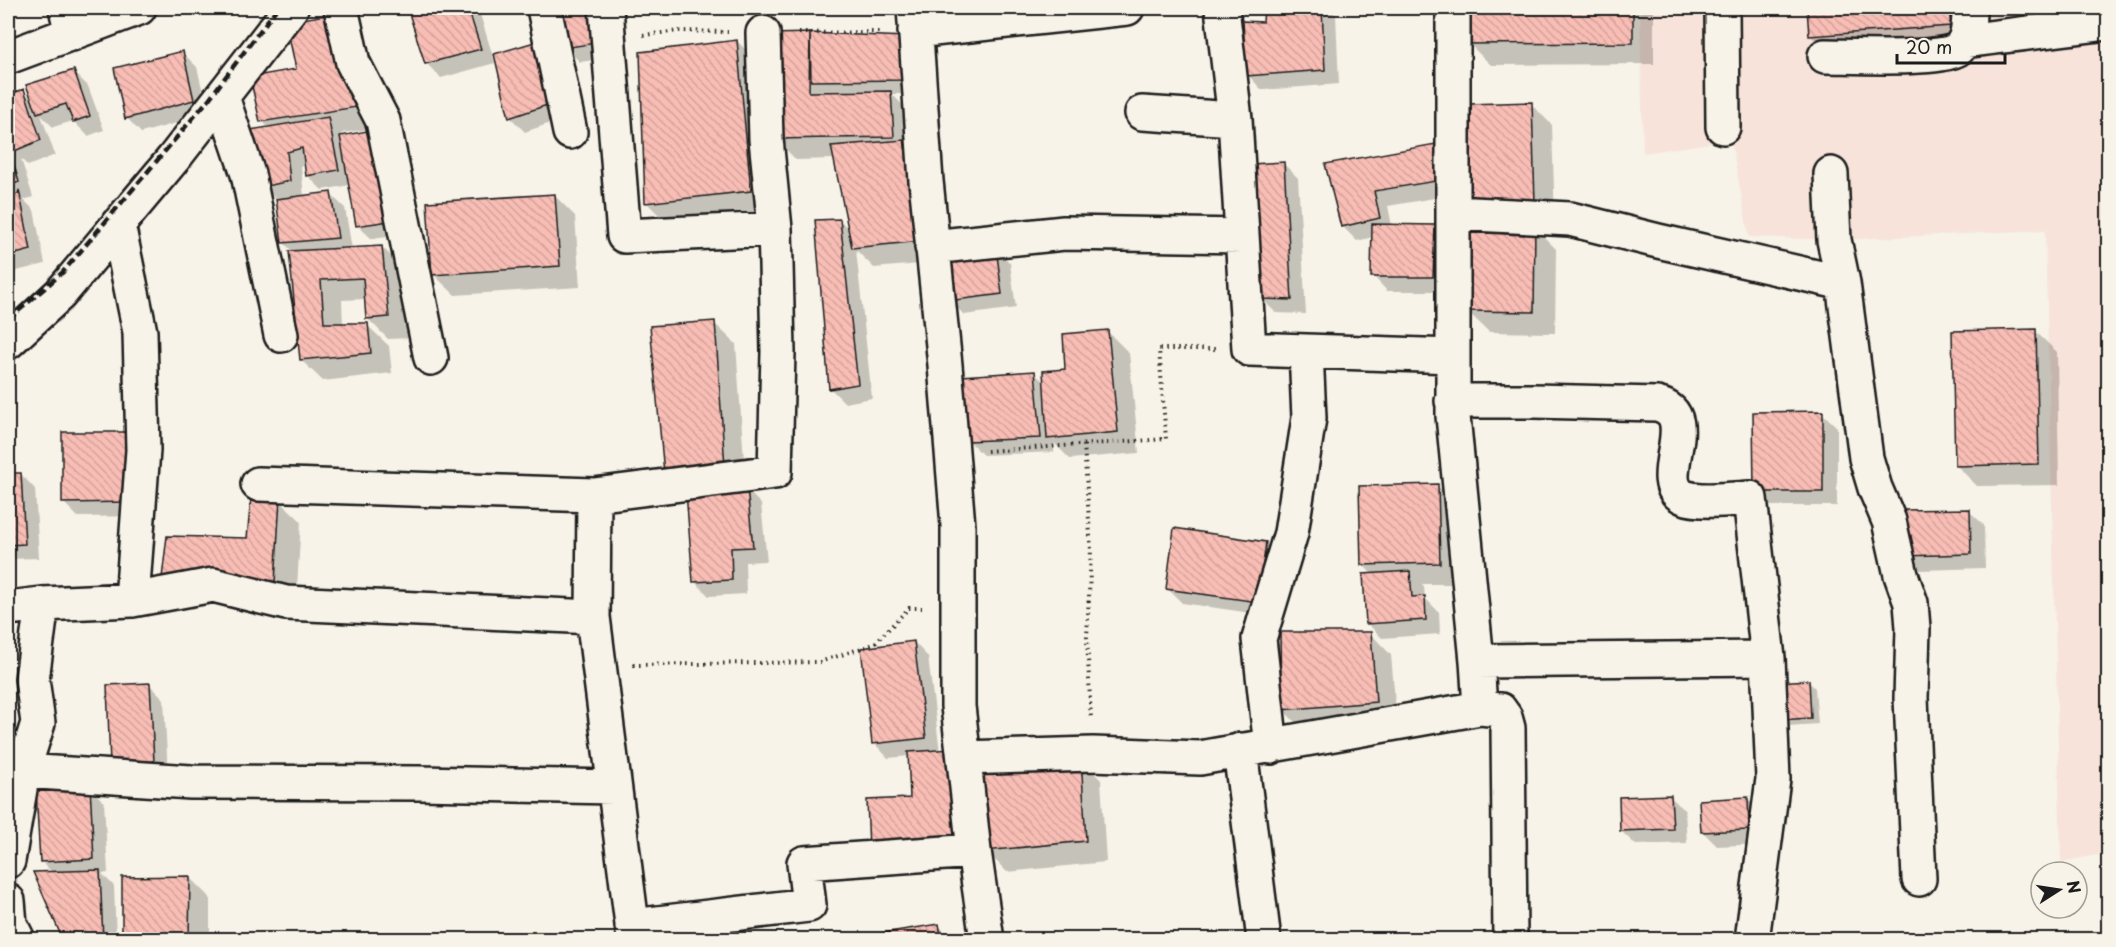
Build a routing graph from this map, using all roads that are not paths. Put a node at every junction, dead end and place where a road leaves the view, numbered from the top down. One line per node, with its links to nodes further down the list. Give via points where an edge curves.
1 (138, 8): 12 (street)
2 (291, 8): 18 (street)
3 (341, 8): 34 (street, via 353,63 383,121)
4 (544, 8): 22 (street)
5 (606, 8): 26 (street, via 624,236)
6 (1127, 8): 11 (street)
7 (1222, 8): 20 (street)
8 (1453, 8): 24 (street)
9 (1722, 8): 21 (street)
10 (1969, 8): 15 (street)
11 (915, 19): 28 (street)
12 (69, 21): 17 (street)
13 (2109, 23): 15 (street)
14 (763, 33): 26 (street, via 766,140)
15 (1964, 41): 16 (street, via 1950,53)
16 (1825, 56)
17 (8, 57)
18 (222, 97): 25 (street); 30 (street, via 248,174)
19 (1142, 112): 20 (street)
20 (1235, 119): 27 (street)
21 (1723, 128)
22 (570, 132)
23 (1831, 174): 29 (street, via 1834,240)
24 (1453, 213): 29 (street, via 1570,219); 33 (street)
25 (118, 224): 31 (street, via 60,294); 38 (street, via 140,332 143,450)
26 (775, 229): 37 (street, via 775,472)
27 (1242, 236): 28 (street, via 1064,233); 32 (street, via 1248,349)
28 (932, 247): 46 (street, via 958,526 958,706)
29 (1843, 283): 51 (street, via 1866,458 1889,521 1911,603)
30 (281, 335)
31 (8, 342)
32 (1306, 351): 33 (street); 45 (street, via 1309,418 1291,533 1259,639)
33 (1453, 356): 35 (street)
34 (431, 358)
35 (1452, 401): 42 (street, via 1534,400 1668,407 1675,415 1677,431 1672,467 1676,491 1684,497 1700,499 1750,498); 43 (street)
36 (258, 484): 37 (street)
37 (594, 495): 41 (street)
38 (132, 600): 39 (street); 41 (street, via 213,585 286,603)
39 (42, 604): 40 (street); 47 (street, via 32,679 38,723)
40 (8, 608)
41 (593, 617): 48 (street)
42 (1768, 658): 43 (street); 58 (street, via 1773,779)
43 (1477, 661): 44 (street)
44 (1480, 708): 45 (street); 57 (street, via 1500,710 1508,728)
45 (1256, 748): 46 (street, via 1200,758 1093,753); 56 (street)
46 (964, 758): 49 (street)
47 (23, 771): 48 (street, via 191,782); 50 (street)
48 (614, 787): 53 (street)
49 (974, 851): 53 (street, via 804,863 809,905); 55 (street)
50 (8, 861)
51 (1918, 879)
52 (8, 901): 54 (street, via 10,924)
53 (633, 933)
54 (18, 939)
55 (987, 939)
56 (1264, 939)
57 (1510, 939)
58 (1752, 939)

